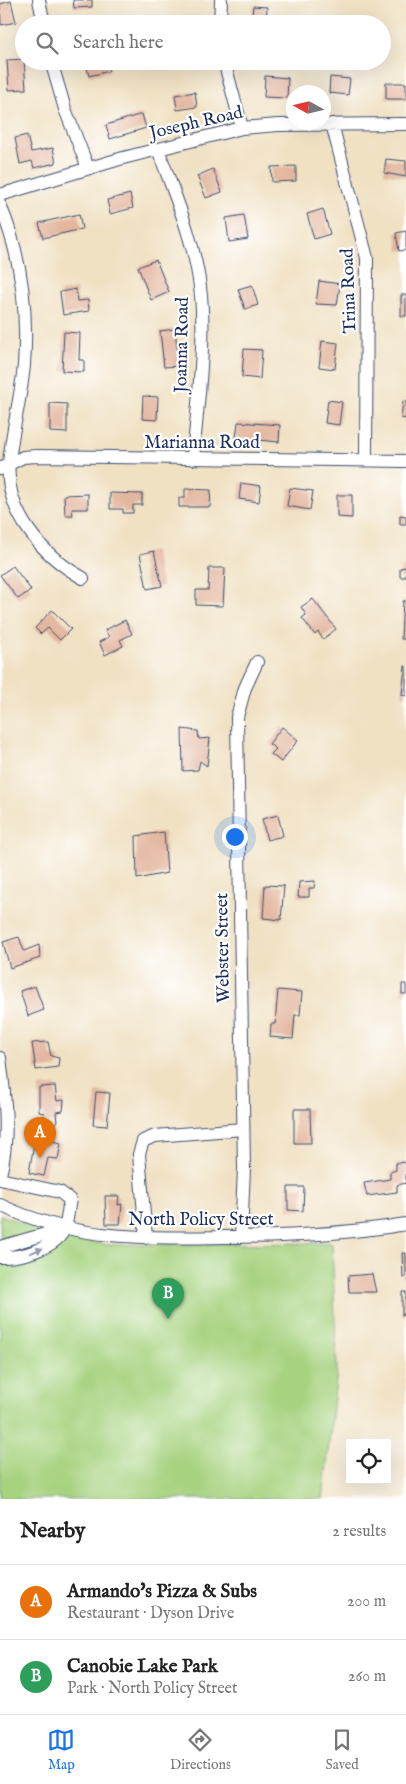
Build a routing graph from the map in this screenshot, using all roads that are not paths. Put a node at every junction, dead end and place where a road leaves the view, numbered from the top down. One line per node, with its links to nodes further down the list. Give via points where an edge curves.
1 (39, 0): 3 (street)
2 (221, 0): 4 (street)
3 (42, 15)
4 (220, 15)
5 (54, 70): 11 (street)
6 (226, 70): 9 (street)
7 (332, 124): 8 (street, Joseph Road); 9 (street, Joseph Road); 15 (street, Trina Road, via 367,258)
8 (406, 124)
9 (242, 128): 10 (street, Joseph Road)
10 (158, 148): 11 (street, Joseph Road); 14 (street, Joanna Road, via 187,231 200,287 202,316)
11 (88, 168): 12 (street, Joseph Road)
12 (0, 195)
13 (0, 205): 17 (street, via 11,232 23,290 25,320 20,407)
14 (193, 459): 15 (street, Marianna Road); 17 (street, Marianna Road, via 36,456 23,457)
15 (366, 460): 16 (street, Marianna Road)
16 (406, 461)
17 (4, 466): 18 (street, via 11,494 24,522 46,552)
18 (83, 578)
19 (257, 662): 21 (street, Webster Street, via 237,717)
20 (0, 1058): 22 (street, via 6,1120)
21 (243, 1130): 26 (street, Webster Street); 27 (street, via 155,1136 143,1141 139,1154)
22 (0, 1177): 25 (street, via 67,1196 70,1200)
23 (0, 1205): 25 (street, North Policy Street)
24 (406, 1224): 26 (street, North Policy Street, via 289,1236)
25 (65, 1229): 27 (street, North Policy Street, via 100,1236); 28 (street); 29 (street, one-way to 25, via 32,1253 46,1247)
26 (241, 1237): 27 (street, North Policy Street)
27 (146, 1238)
28 (0, 1247)
29 (0, 1257)

